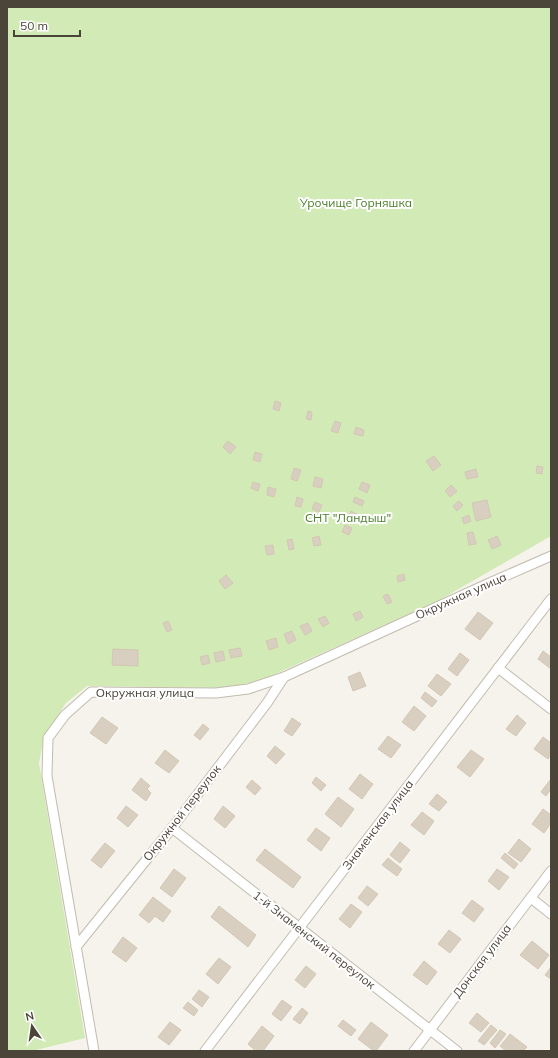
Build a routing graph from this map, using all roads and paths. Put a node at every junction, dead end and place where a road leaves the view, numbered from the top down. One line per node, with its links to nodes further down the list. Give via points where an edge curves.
1 (551, 556): 4 (street, Окружная улица)
2 (551, 599): 3 (street, Знаменская улица)
3 (498, 668): 5 (street); 10 (street, Знаменская улица)
4 (284, 677): 6 (street, Окружной переулок); 11 (street, Окружная улица, via 248,689 216,693 91,692 65,715 48,738 47,776)
5 (551, 710)
6 (172, 828): 10 (street, 1-й Знаменский переулок); 11 (street, Окружной переулок)
7 (551, 871): 8 (street, Донская улица)
8 (530, 898): 9 (street); 12 (street, Донская улица)
9 (551, 914)
10 (299, 928): 12 (street, 1-й Знаменский переулок); 14 (street, Знаменская улица)
11 (76, 946): 13 (street, Окружная улица)
12 (430, 1030): 15 (street, Донская улица); 16 (street, 1-й Знаменский переулок)
13 (94, 1051)
14 (206, 1051)
15 (414, 1051)
16 (457, 1051)

